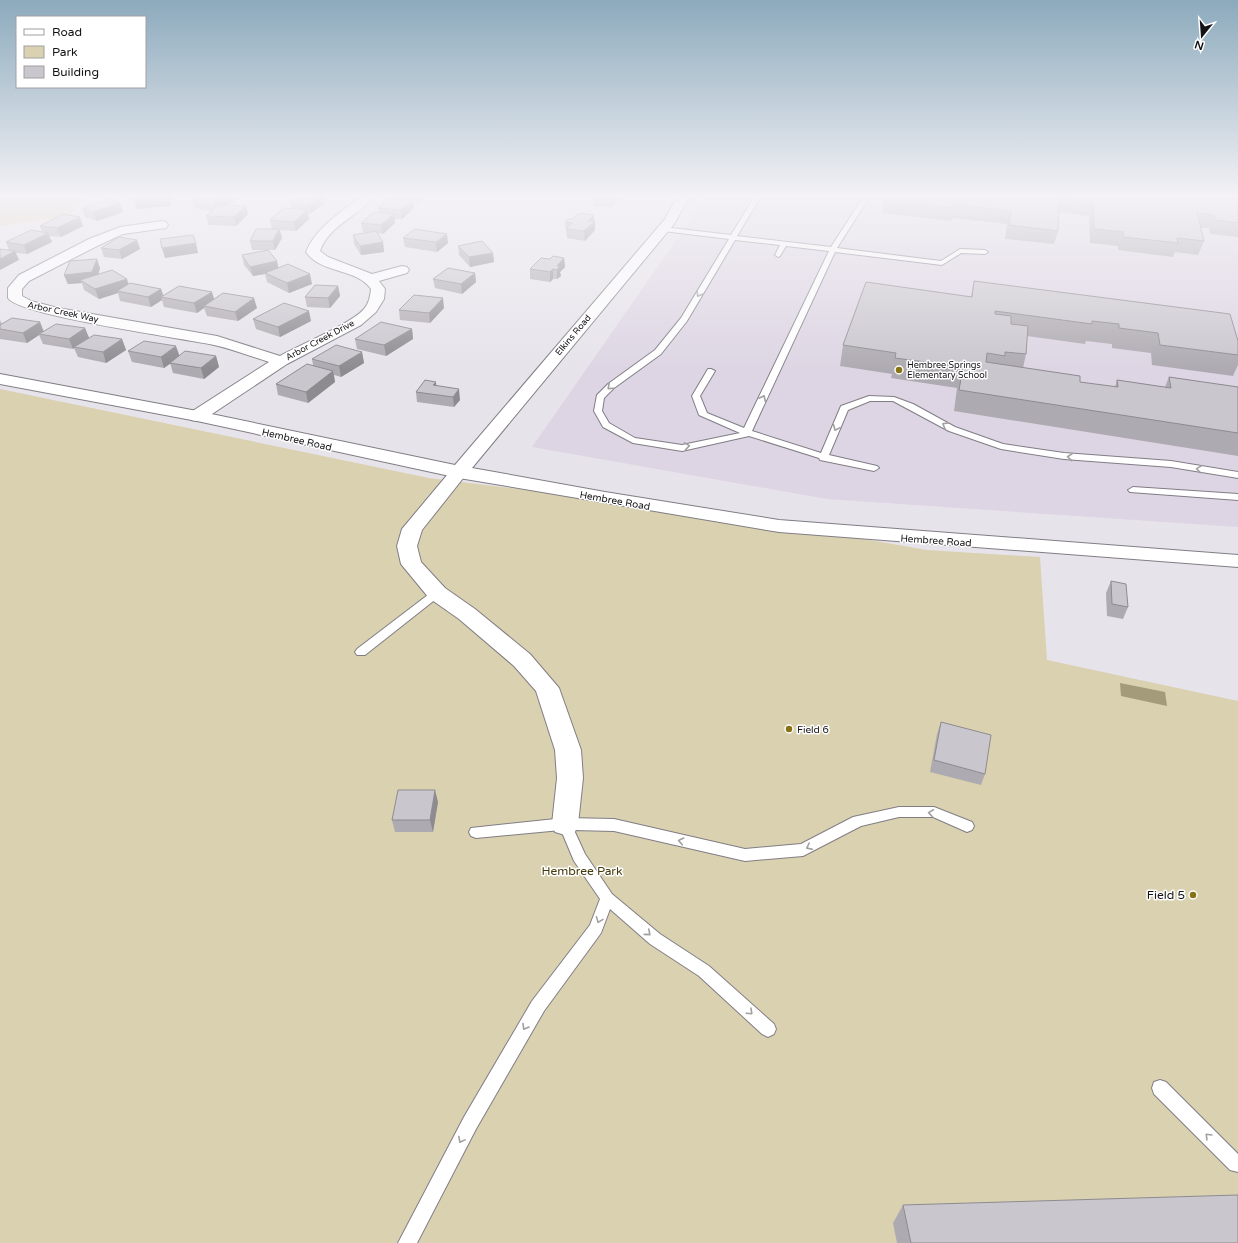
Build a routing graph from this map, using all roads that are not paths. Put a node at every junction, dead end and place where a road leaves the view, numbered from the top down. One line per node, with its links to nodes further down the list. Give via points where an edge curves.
1 (71, 254): 10 (street, Arbor Creek Way, via 24,278 15,288 15,298 26,304 58,312 217,341)
2 (316, 254): 9 (street, via 323,260)
3 (642, 254): 17 (street, Elkins Road)
4 (723, 254): 14 (lane, one-way to 14, via 684,319 658,352 611,386 600,397 598,411 606,425 633,440 682,448)
5 (831, 254): 14 (lane, one-way to 5)
6 (872, 254): 7 (lane, via 942,263)
7 (955, 254)
8 (402, 270): 9 (street)
9 (371, 279): 10 (street, Arbor Creek Drive, via 378,289 377,299 369,312 356,322)
10 (281, 361): 13 (street, Arbor Creek Drive)
11 (710, 371): 14 (lane, via 696,396 703,415)
12 (0, 378): 13 (street, Hembree Road)
13 (198, 416): 17 (street, Hembree Road)
14 (746, 434): 15 (lane)
15 (823, 458): 16 (lane); 18 (lane, one-way to 15, via 1171,464 1064,456 1002,446 952,429 894,400 868,398 844,408)
16 (874, 468)
17 (459, 472): 21 (street, Hembree Road, via 779,526); 22 (street, Elkins Road, via 412,529 407,546 411,564)
18 (1238, 475)
19 (1133, 490): 20 (lane)
20 (1238, 497)
21 (1238, 561)
22 (437, 593): 23 (lane); 24 (street, Elkins Road, via 467,614 522,660 547,688 568,750 570,778)
23 (361, 652)
24 (566, 824): 25 (lane, one-way to 24, via 934,812 899,812 858,821 803,850 745,854 614,825); 26 (lane); 27 (lane, via 579,857)
25 (967, 826)
26 (476, 832)
27 (607, 898): 28 (lane, one-way to 28, via 655,939 704,971); 31 (lane, one-way to 31, via 596,928 534,1013 470,1123)
28 (768, 1029)
29 (1160, 1088): 30 (lane, one-way to 29)
30 (1236, 1164)
31 (407, 1243)

